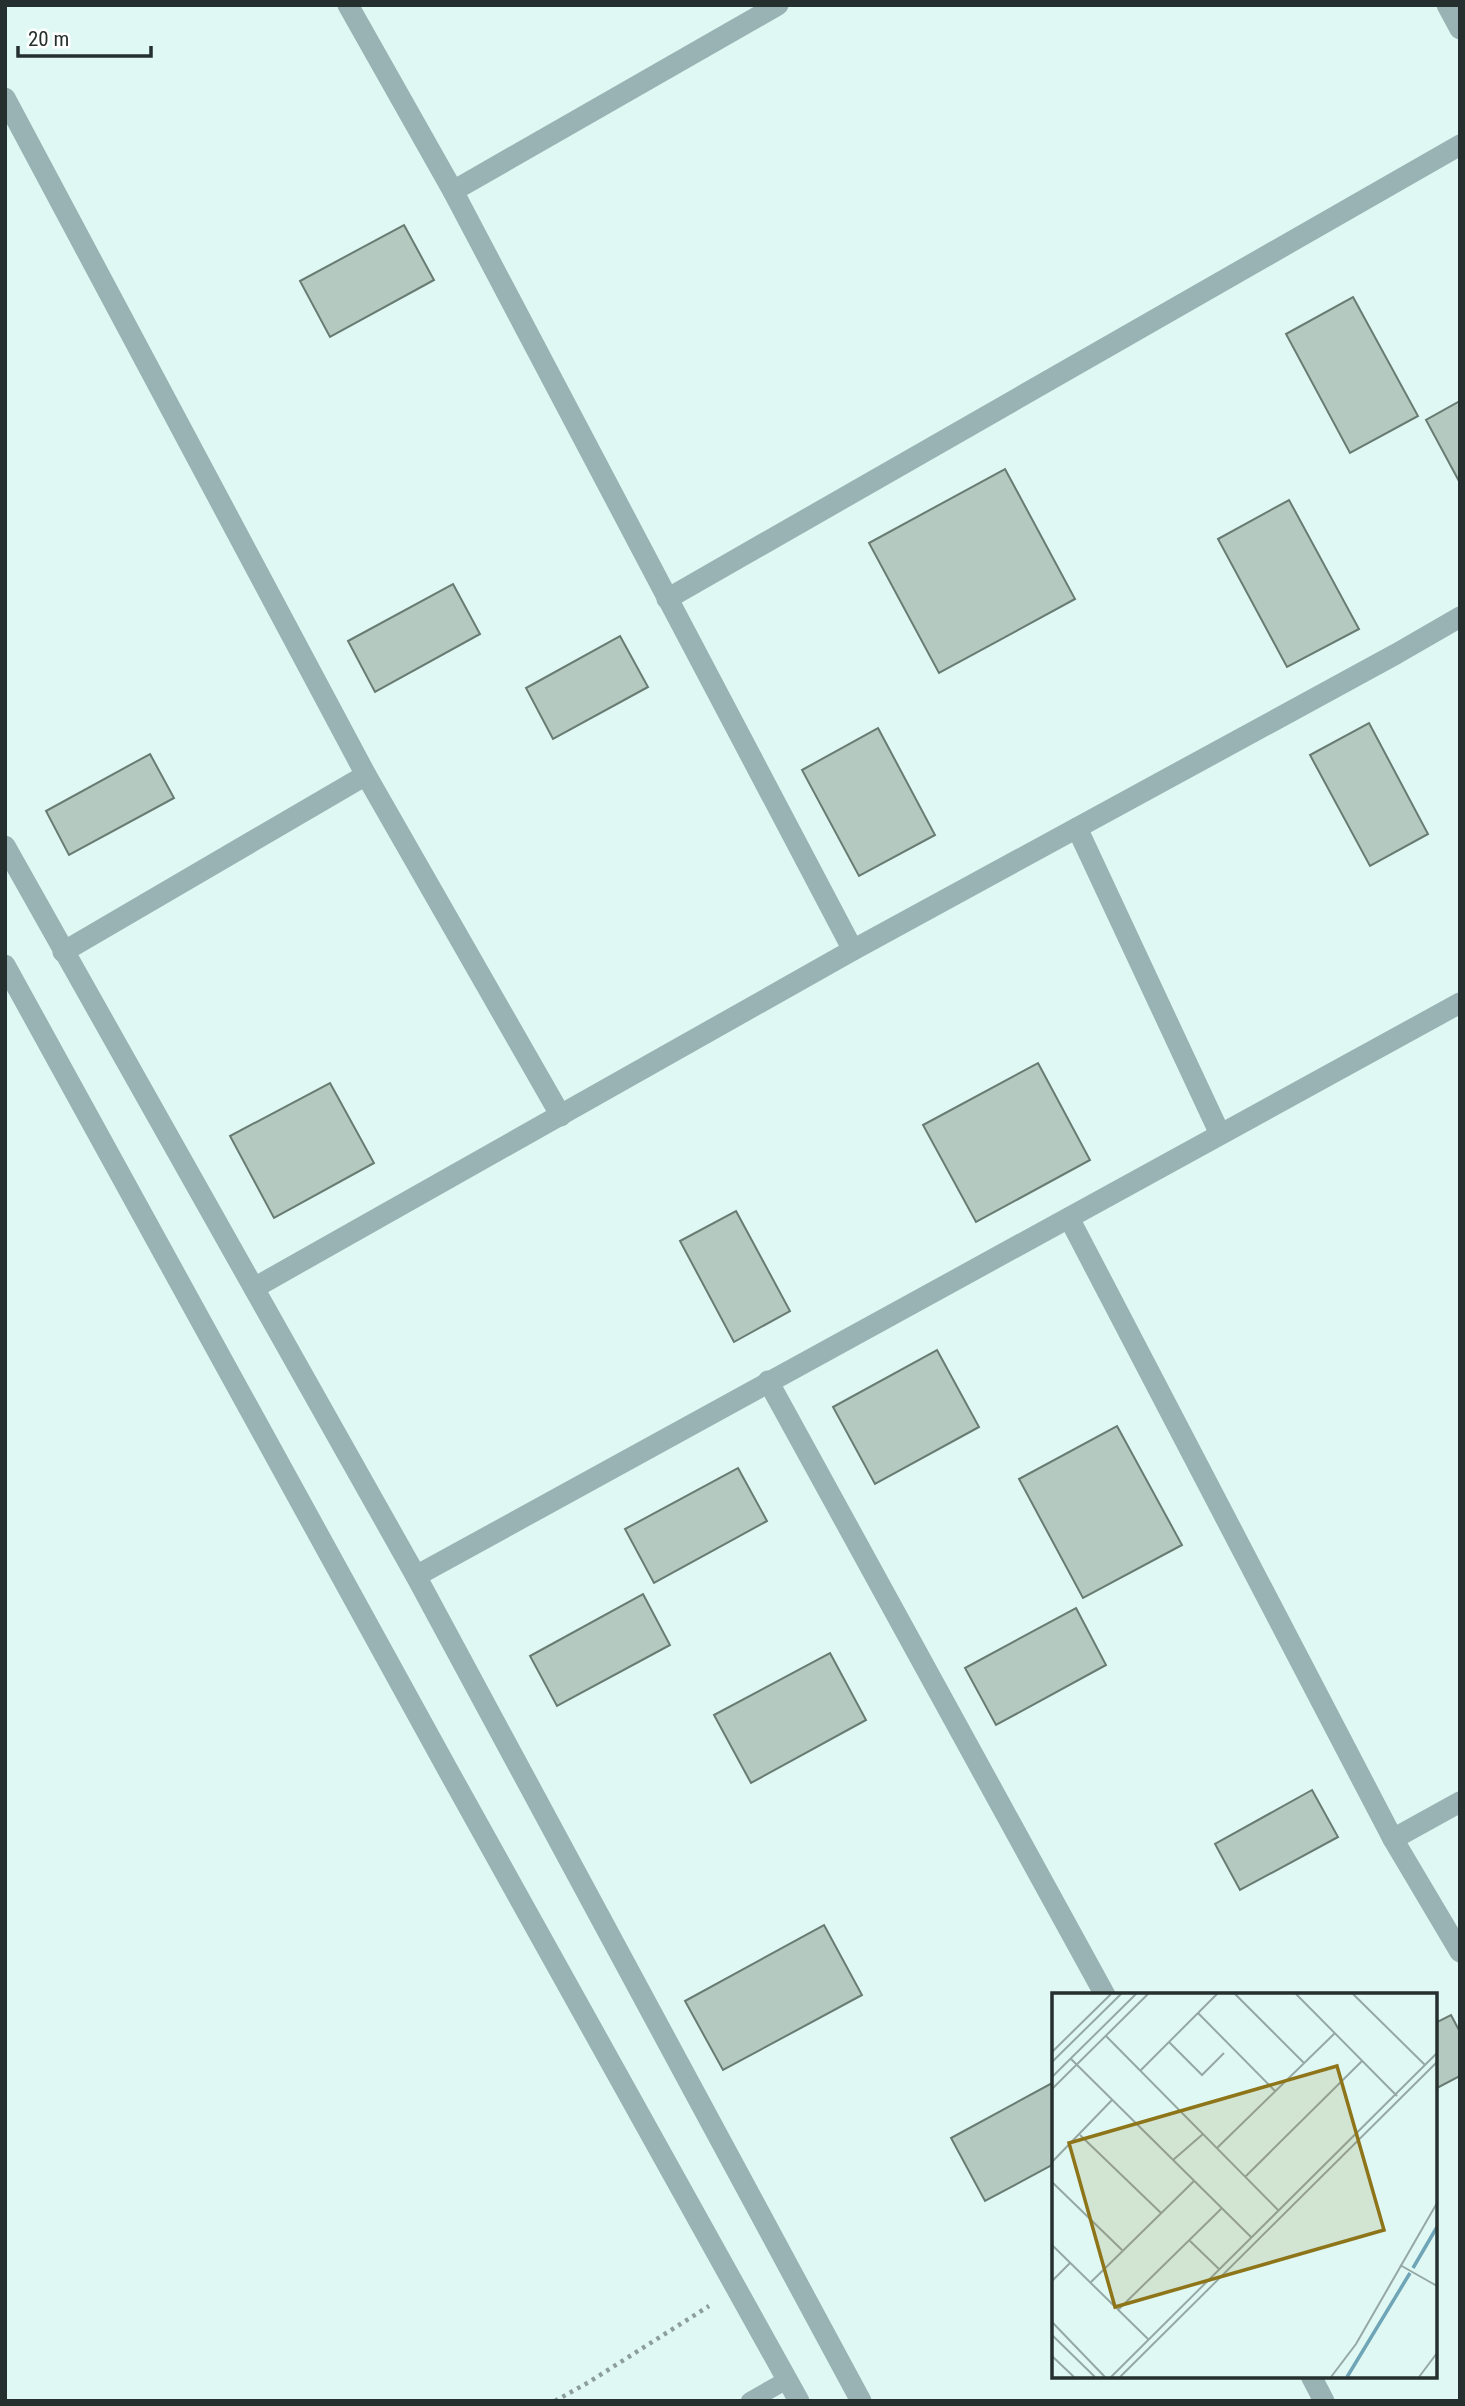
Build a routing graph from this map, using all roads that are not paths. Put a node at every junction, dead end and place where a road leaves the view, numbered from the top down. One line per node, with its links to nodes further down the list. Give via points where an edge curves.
1 (348, 5): 7 (street)
2 (778, 5): 7 (street)
3 (1447, 5): 4 (street)
4 (1460, 29)
5 (5, 98): 10 (street)
6 (1460, 145): 8 (street)
7 (453, 191): 8 (street)
8 (667, 598): 13 (street)
9 (1460, 617): 11 (street)
10 (366, 775): 14 (street); 17 (street)
11 (1077, 828): 13 (street); 18 (street)
12 (5, 846): 14 (street)
13 (853, 950): 17 (street)
14 (63, 952): 20 (street)
15 (5, 965): 28 (street)
16 (1460, 1003): 18 (street)
17 (561, 1116): 20 (street)
18 (1220, 1134): 19 (street)
19 (1069, 1217): 21 (street); 24 (street)
20 (254, 1288): 22 (street)
21 (768, 1381): 22 (street); 26 (street)
22 (416, 1576): 31 (street)
23 (1460, 1802): 24 (street)
24 (1393, 1839): 25 (street)
25 (1460, 1951)
26 (1104, 1993)
27 (1312, 2378): 32 (street)
28 (787, 2380): 29 (lane); 30 (street)
29 (750, 2401)
30 (799, 2401)
31 (861, 2401)
32 (1324, 2401)

